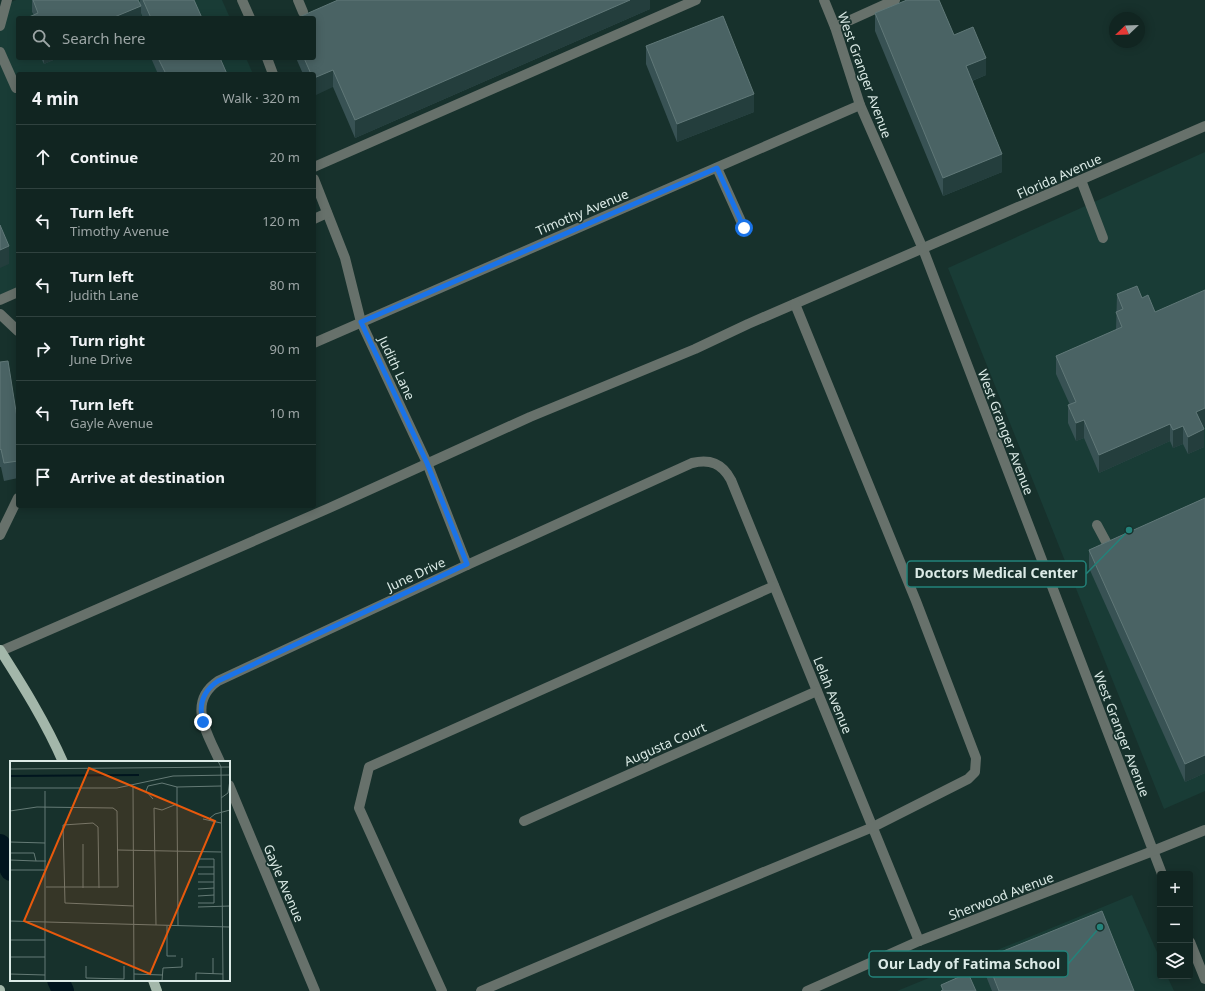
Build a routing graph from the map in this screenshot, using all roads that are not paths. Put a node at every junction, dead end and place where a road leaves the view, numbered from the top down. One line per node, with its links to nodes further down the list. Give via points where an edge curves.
1 (6, 0): 9 (street)
2 (242, 0): 8 (street)
3 (298, 0): 7 (street)
4 (696, 0): 17 (street)
5 (824, 0): 10 (street, West Granger Avenue)
6 (896, 0): 10 (street)
7 (303, 12)
8 (249, 16)
9 (0, 26)
10 (835, 27): 15 (street, West Granger Avenue)
11 (0, 52): 14 (street)
12 (267, 60): 13 (street)
13 (272, 72)
14 (16, 88)
15 (860, 106): 18 (street, Timothy Avenue); 25 (street, West Granger Avenue)
16 (1205, 126): 19 (street, Florida Avenue)
17 (316, 166)
18 (717, 168): 23 (street); 30 (street, Timothy Avenue)
19 (1082, 180): 24 (street); 25 (street, Florida Avenue)
20 (316, 184): 21 (street, Judith Lane)
21 (328, 213): 22 (street); 30 (street, Judith Lane, via 345,258)
22 (316, 218)
23 (744, 228)
24 (1103, 238)
25 (922, 249): 28 (street, Florida Avenue); 49 (street, West Granger Avenue)
26 (16, 293): 27 (street)
27 (0, 300)
28 (795, 304): 33 (street, Florida Avenue); 47 (street, via 913,594 976,758 975,772 968,779)
29 (0, 314): 31 (street)
30 (361, 322): 32 (street, Timothy Avenue); 33 (street, Judith Lane)
31 (16, 329)
32 (316, 342)
33 (427, 463): 39 (street, Judith Lane); 41 (street, Florida Avenue)
34 (715, 463): 39 (street, June Drive, via 708,461 692,464); 40 (street, Lelah Avenue, via 727,472 731,480)
35 (16, 502): 37 (street)
36 (1097, 525): 38 (street)
37 (0, 535)
38 (1114, 556)
39 (467, 564): 44 (street, June Drive, via 210,686 202,698 200,713)
40 (774, 586): 42 (street, Lelah Avenue); 57 (street, via 369,767 359,808)
41 (0, 651): 43 (main road, via 28,694)
42 (817, 691): 46 (street, Augusta Court); 47 (street, Lelah Avenue)
43 (63, 761)
44 (220, 761)
45 (230, 787): 56 (street, Gayle Avenue)
46 (524, 821)
47 (873, 827): 51 (street, Lelah Avenue); 58 (street)
48 (1205, 830): 49 (street, Sherwood Avenue)
49 (1153, 851): 50 (street, West Granger Avenue); 51 (street, Sherwood Avenue)
50 (1161, 871)
51 (920, 941): 59 (street, Sherwood Avenue)
52 (1190, 943): 53 (street)
53 (1205, 979)
54 (153, 981): 55 (main road)
55 (157, 991)
56 (315, 991)
57 (442, 991)
58 (481, 991)
59 (807, 991)

